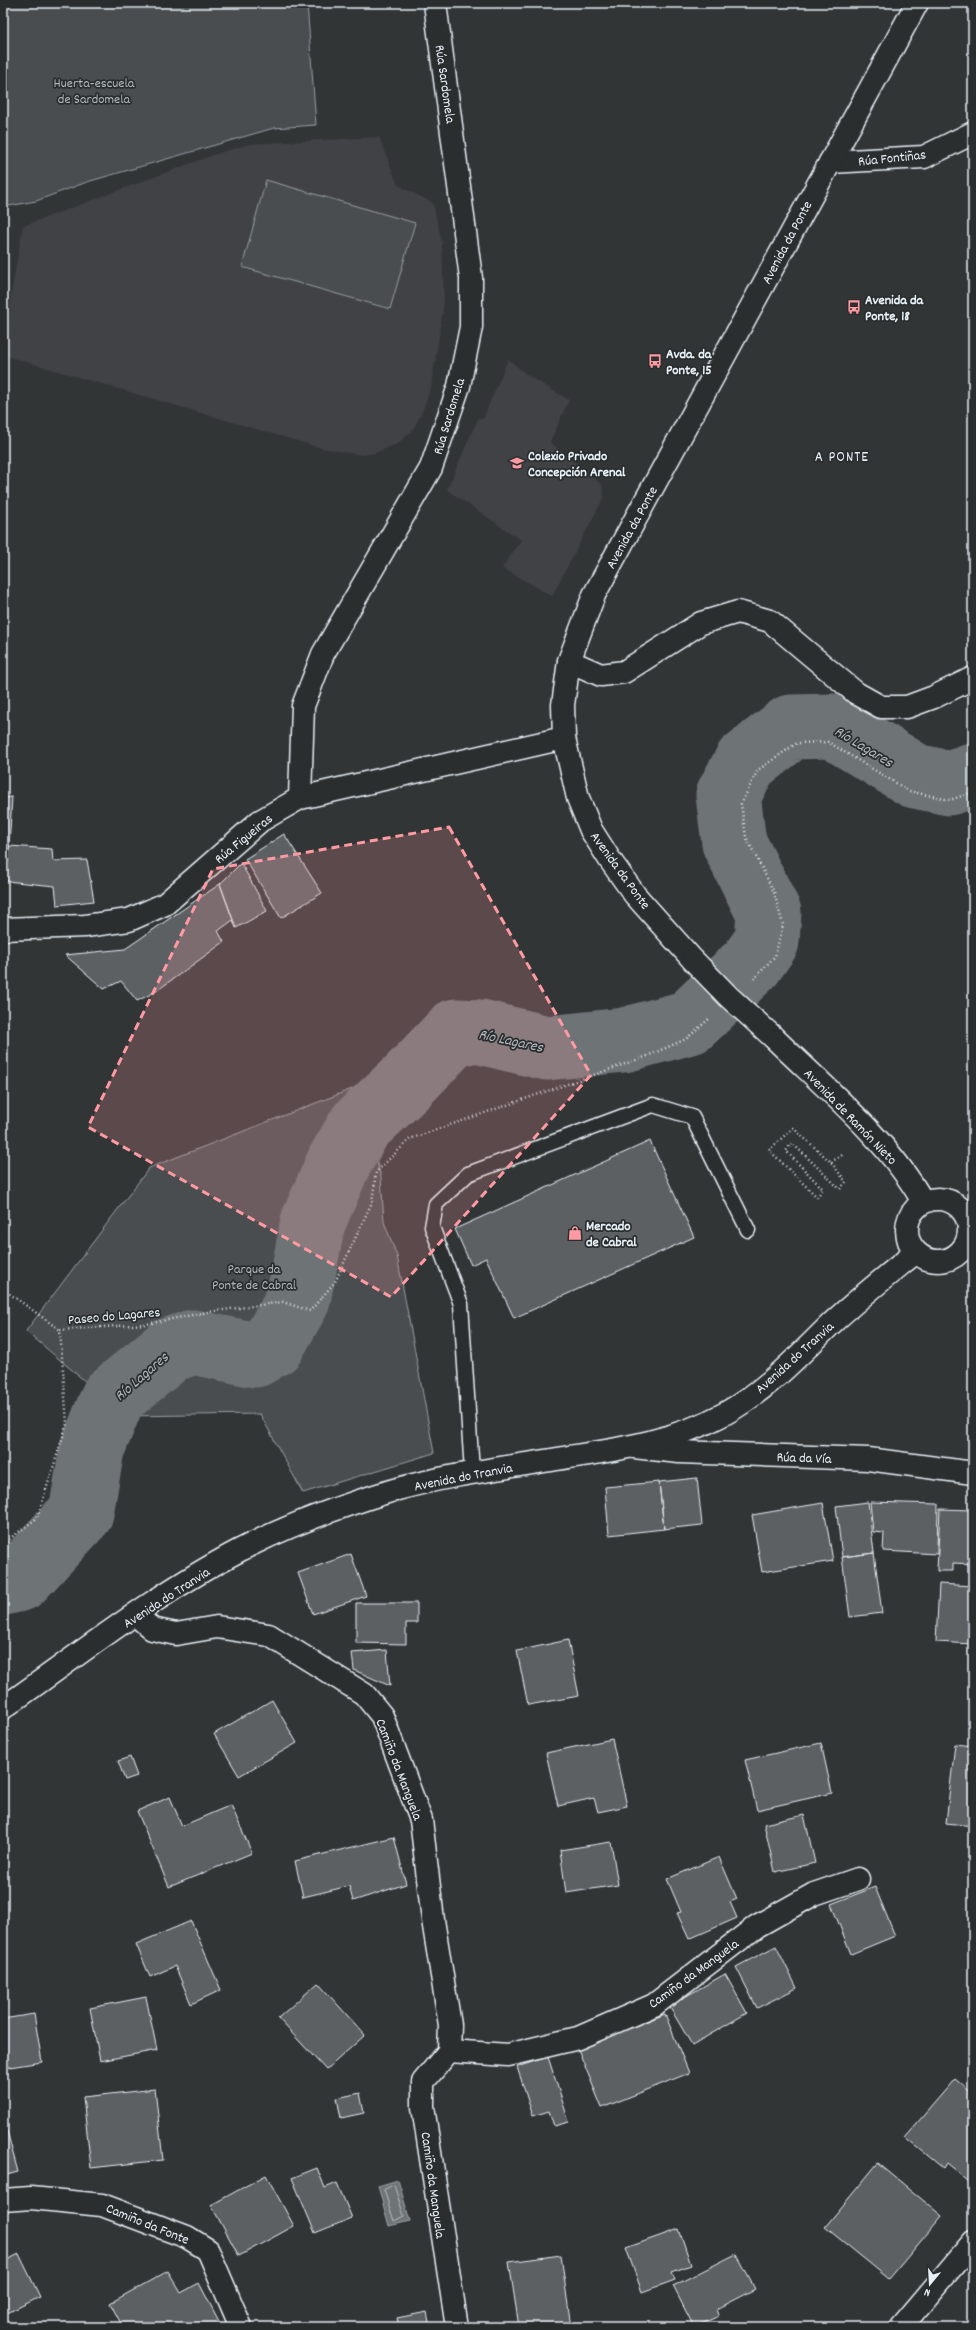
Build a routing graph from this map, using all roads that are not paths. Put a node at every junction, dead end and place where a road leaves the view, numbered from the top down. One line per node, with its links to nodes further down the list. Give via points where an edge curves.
1 (435, 3): 8 (street, Rúa Sardomela, via 471,278 471,327 459,386 431,468 323,654 303,706)
2 (917, 3): 4 (street, Avenida da Ponte)
3 (973, 133): 4 (street, Rúa Fontiñas, via 924,156)
4 (830, 162): 5 (street, Avenida da Ponte, via 594,594)
5 (569, 661): 6 (street, via 601,675 624,672 701,623 738,612 770,621 856,694 881,707 907,707); 7 (street, Avenida da Ponte, via 563,705)
6 (973, 678)
7 (564, 738): 8 (street, Rúa Figueiras); 10 (street, Avenida da Ponte, bridge, via 578,798 591,830 635,895 693,960)
8 (300, 798): 9 (street, Rúa Figueiras, via 260,821 165,904 129,920 85,926)
9 (3, 929)
10 (772, 1036): 11 (street, Avenida de Ramón Nieto, via 868,1131 910,1177)
11 (924, 1202): 13 (street, via 936,1198 949,1200 960,1207 967,1218); 14 (street, via 915,1209 908,1220 907,1231)
12 (748, 1230): 16 (lane, via 692,1117 653,1105 468,1174 436,1204 432,1227 461,1304)
13 (970, 1246): 14 (street, via 944,1261 929,1260)
14 (916, 1252): 15 (street, Avenida do Tranvia, via 868,1291 803,1354 760,1390 725,1413 692,1429)
15 (634, 1447): 16 (street, Avenida do Tranvia); 17 (street, Rúa da Vía, via 686,1452 868,1459)
16 (472, 1472): 18 (street, Avenida do Tranvia, via 396,1490 313,1516 247,1546 182,1583)
17 (973, 1473)
18 (136, 1615): 19 (street, Avenida do Tranvia); 21 (street, Camiño da Manguela, via 152,1629 176,1634 217,1627 269,1635 364,1694 382,1716 421,1820 432,1920 450,2024)
19 (3, 1708)
20 (858, 1879): 21 (street, Camiño da Manguela, via 814,1894 757,1926 654,2005 578,2038 508,2055)
21 (449, 2051): 25 (street, Camiño da Manguela, via 423,2082 423,2107)
22 (3, 2200): 24 (street, Camiño da Fonte, via 30,2198 102,2205 186,2237 208,2250)
23 (973, 2242): 26 (street)
24 (241, 2327)
25 (457, 2327)
26 (901, 2327)

